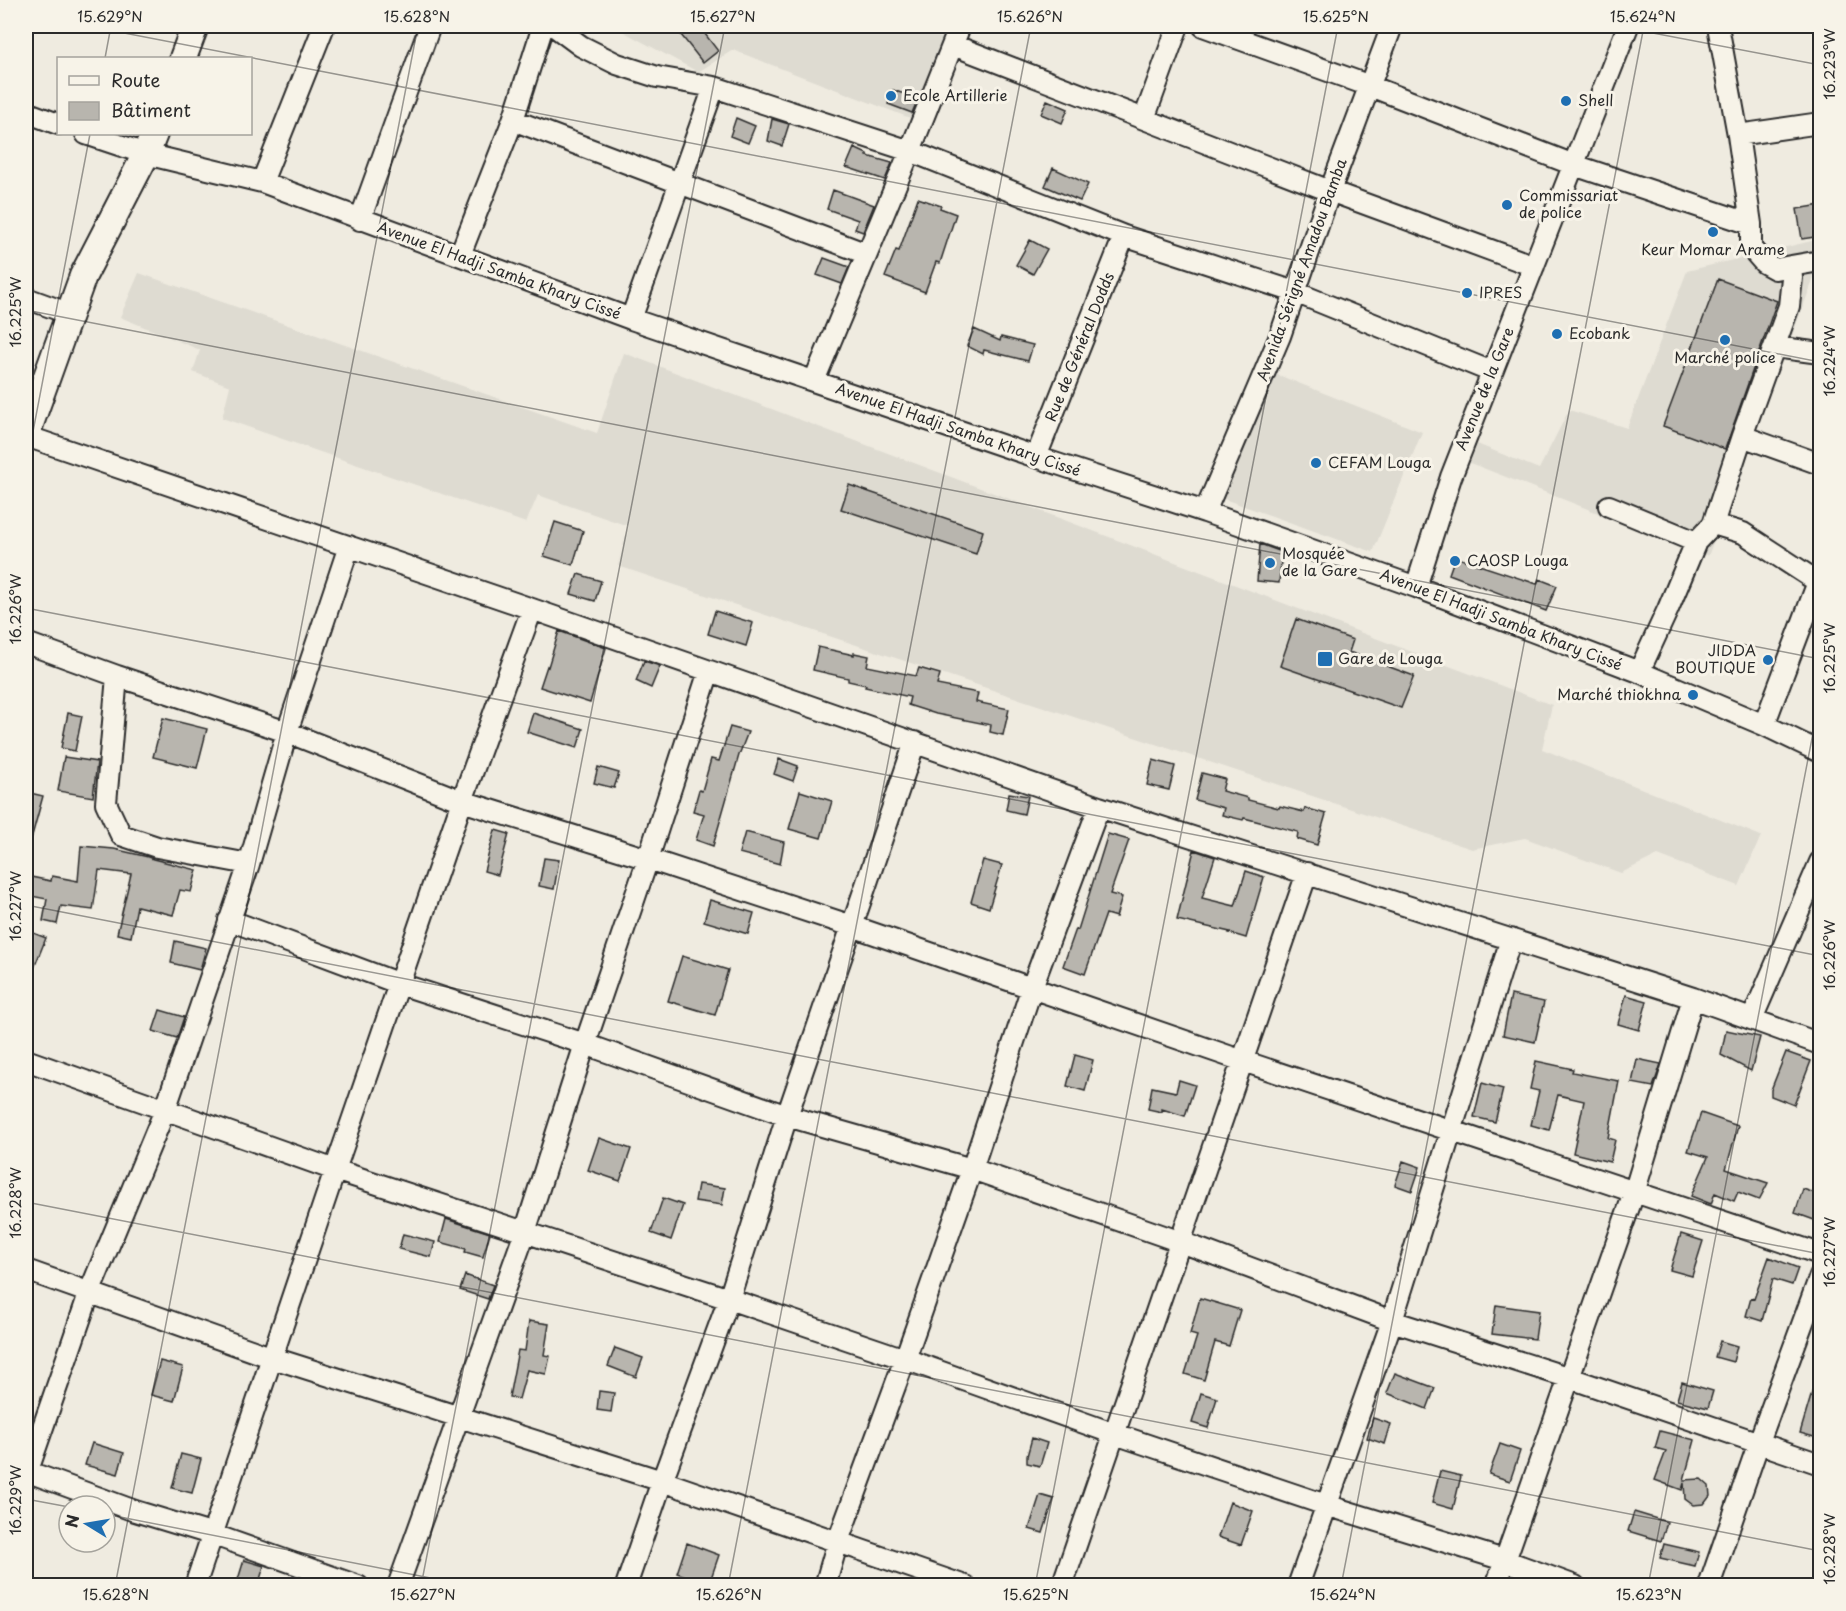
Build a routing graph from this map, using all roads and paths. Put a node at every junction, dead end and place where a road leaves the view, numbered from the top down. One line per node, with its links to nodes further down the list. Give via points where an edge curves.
1 (195, 26): 13 (main road)
2 (324, 26): 26 (street)
3 (430, 26): 29 (street)
4 (543, 26): 18 (street)
5 (554, 26): 15 (street, via 581,46 617,64 657,77)
6 (960, 26): 12 (street)
7 (1178, 26): 17 (street)
8 (1203, 26): 14 (street)
9 (1392, 26): 14 (street, Avenida Sérigné Amadou Bamba)
10 (1628, 26): 25 (street, Avenue de la Gare)
11 (1718, 26): 22 (street)
12 (953, 45): 17 (street); 24 (street)
13 (183, 57)
14 (1370, 86): 25 (street); 28 (street, Avenida Sérigné Amadou Bamba)
15 (714, 87): 24 (street); 27 (street)
16 (26, 112): 20 (street)
17 (1144, 119): 28 (street)
18 (513, 120): 27 (street); 33 (street)
19 (1821, 123): 22 (street)
20 (57, 124)
21 (92, 135): 23 (street, Avenue El Hadji Samba Khary Cissé)
22 (1738, 135): 30 (street)
23 (150, 144): 26 (street, Avenue El Hadji Samba Khary Cissé); 39 (main road, via 83,276)
24 (910, 152): 31 (street); 32 (street)
25 (1574, 165): 30 (street); 35 (street, Avenue de la Gare)
26 (262, 182): 29 (street, Avenue El Hadji Samba Khary Cissé)
27 (680, 182): 32 (street); 40 (street)
28 (1330, 191): 35 (street); 37 (street, Avenida Sérigné Amadou Bamba)
29 (360, 220): 33 (street, Avenue El Hadji Samba Khary Cissé)
30 (1751, 224): 36 (street, via 1751,248 1764,263 1775,269)
31 (1124, 236): 37 (street); 47 (street, Rue de Général Dodds)
32 (867, 254): 44 (street)
33 (460, 255): 40 (street, Avenue El Hadji Samba Khary Cissé)
34 (1821, 261): 36 (street)
35 (1534, 266): 43 (street, Avenue de la Gare)
36 (1791, 266): 41 (street, via 1789,306)
37 (1294, 292): 43 (street); 50 (street, Avenida Sérigné Amadou Bamba, via 1280,336)
38 (26, 298): 39 (street)
39 (70, 314): 45 (main road)
40 (631, 320): 44 (street, Avenue El Hadji Samba Khary Cissé)
41 (1775, 347): 42 (street); 46 (street)
42 (1821, 353)
43 (1492, 372): 55 (street, Avenue de la Gare, via 1451,477)
44 (814, 381): 47 (street, Avenue El Hadji Samba Khary Cissé)
45 (26, 436): 53 (street)
46 (1742, 436): 48 (street); 51 (street)
47 (1036, 457): 50 (street, Avenue El Hadji Samba Khary Cissé)
48 (1821, 464)
49 (1609, 506): 52 (street)
50 (1205, 512): 55 (street, Avenue El Hadji Samba Khary Cissé)
51 (1713, 524): 52 (street); 54 (street, via 1743,533)
52 (1696, 542): 59 (street)
53 (349, 546): 56 (street); 62 (street)
54 (1819, 583): 61 (street)
55 (1416, 587): 59 (street, Avenue El Hadji Samba Khary Cissé)
56 (532, 609): 58 (street); 65 (street)
57 (26, 643): 60 (street)
58 (709, 671): 63 (street); 67 (street)
59 (1639, 672): 61 (street, Avenue El Hadji Samba Khary Cissé)
60 (117, 676): 62 (street); 69 (street, via 106,803 121,835 157,847)
61 (1764, 725): 64 (street, Avenue El Hadji Samba Khary Cissé)
62 (287, 732): 65 (street); 69 (street)
63 (915, 742): 66 (street); 73 (street)
64 (1821, 752)
65 (462, 801): 67 (street); 75 (street)
66 (1100, 807): 70 (street); 76 (street)
67 (648, 859): 73 (street); 79 (street)
68 (1821, 862): 71 (street)
69 (249, 864): 72 (street)
70 (1307, 873): 74 (street); 82 (street)
71 (1816, 885): 78 (street)
72 (229, 920): 75 (street); 83 (street)
73 (852, 926): 76 (street); 84 (street)
74 (1511, 939): 77 (street); 85 (street)
75 (400, 984): 79 (street); 87 (street)
76 (1032, 987): 82 (street); 86 (street)
77 (1693, 998): 78 (street); 88 (street)
78 (1752, 1019): 80 (street)
79 (585, 1044): 84 (street); 89 (street)
80 (1821, 1044)
81 (26, 1060): 83 (street)
82 (1243, 1061): 85 (street); 90 (street)
83 (165, 1110): 87 (street); 94 (street)
84 (787, 1116): 86 (street); 95 (street)
85 (1451, 1131): 88 (street); 96 (street)
86 (972, 1168): 90 (street); 98 (street)
87 (335, 1170): 89 (street); 97 (street)
88 (1634, 1193): 91 (street); 99 (street)
89 (525, 1232): 95 (street); 100 (street)
90 (1181, 1242): 96 (street); 101 (street)
91 (1821, 1254)
92 (26, 1270): 94 (street)
93 (1821, 1276): 102 (street)
94 (90, 1291): 97 (street); 104 (street)
95 (729, 1299): 98 (street); 105 (street)
96 (1392, 1321): 99 (street); 106 (street)
97 (273, 1358): 100 (street); 107 (street)
98 (905, 1359): 101 (street); 108 (street)
99 (1570, 1378): 102 (street); 109 (street)
100 (459, 1417): 105 (street); 112 (street)
101 (1115, 1434): 106 (street); 116 (street)
102 (1759, 1442): 103 (street); 120 (street)
103 (1821, 1464)
104 (26, 1473): 107 (street)
105 (662, 1481): 108 (street); 113 (street)
106 (1326, 1505): 109 (street); 117 (street)
107 (214, 1535): 110 (street); 111 (street)
108 (838, 1541): 114 (street); 115 (street)
109 (1504, 1560): 118 (street); 119 (street)
110 (195, 1586)
111 (358, 1586)
112 (398, 1586)
113 (626, 1586)
114 (825, 1586)
115 (965, 1586)
116 (1062, 1586)
117 (1298, 1586)
118 (1496, 1586)
119 (1575, 1586)
120 (1709, 1586)

